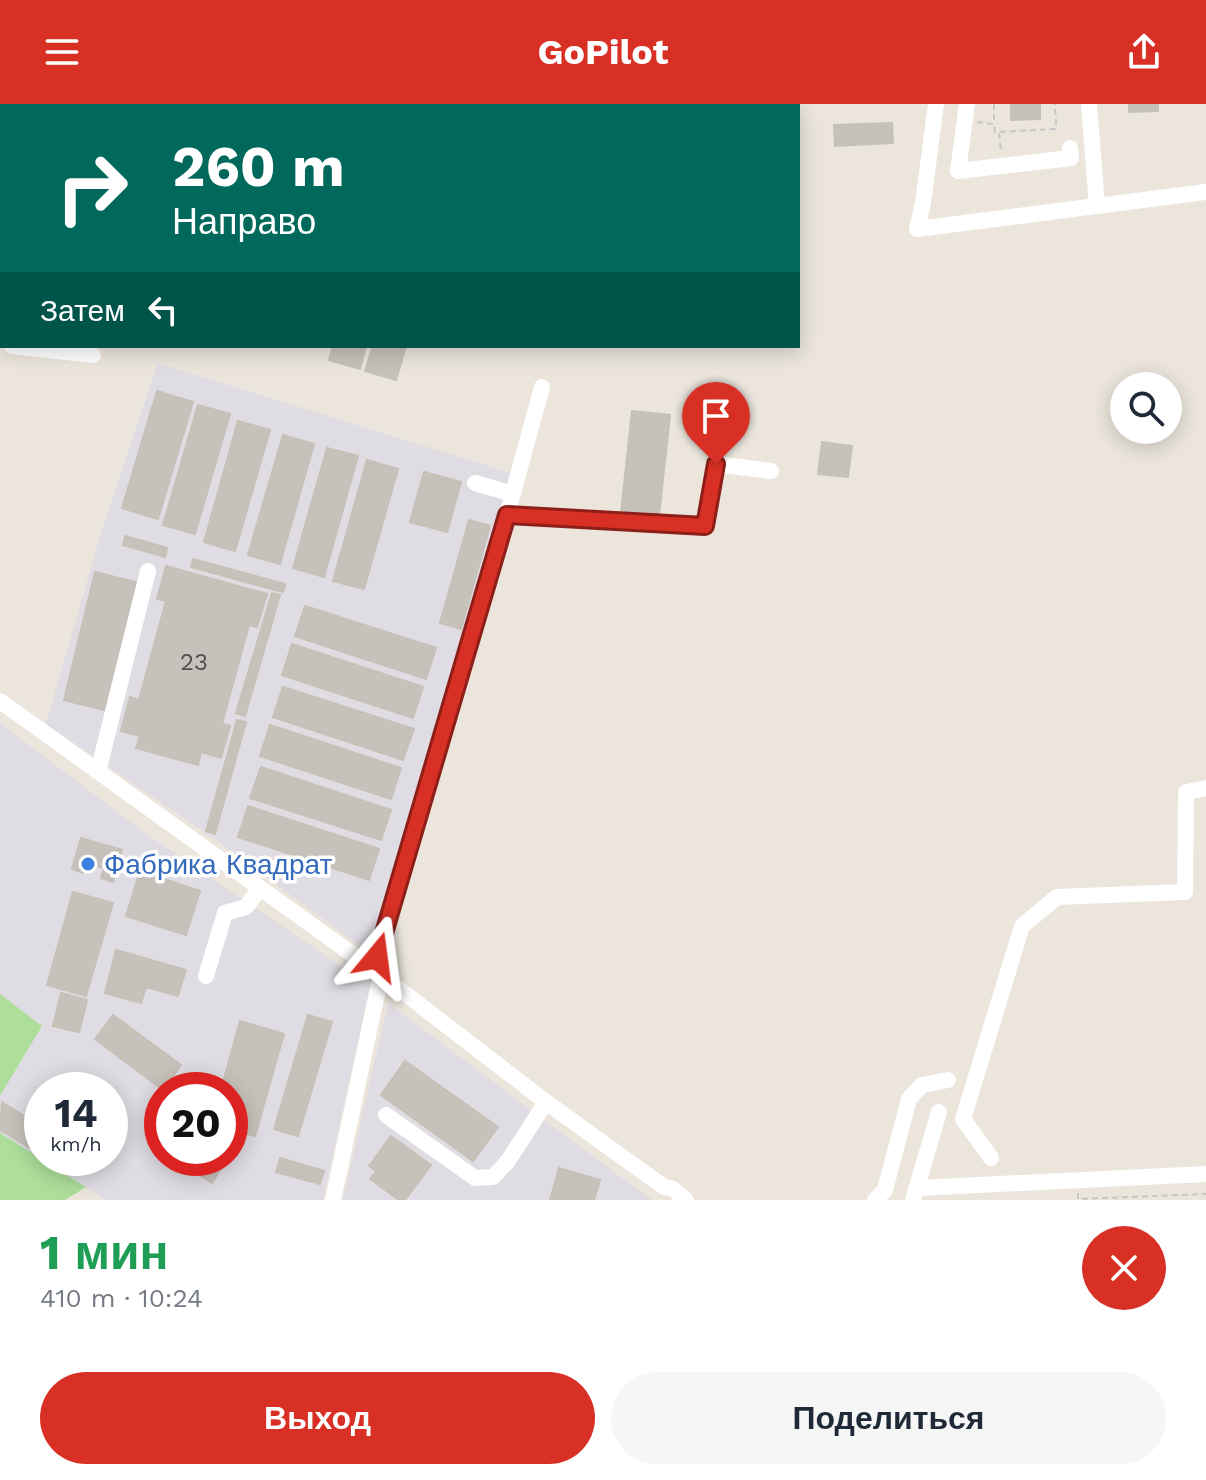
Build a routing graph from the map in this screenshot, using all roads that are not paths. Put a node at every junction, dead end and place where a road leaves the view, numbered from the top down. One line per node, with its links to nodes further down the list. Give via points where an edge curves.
1 (936, 104): 6 (street, via 917,229)
2 (1089, 104): 6 (street)
3 (966, 112): 4 (street, via 958,171 1071,158)
4 (1070, 148)
5 (1206, 192): 6 (street)
6 (1097, 206)
7 (30, 348): 8 (street)
8 (93, 355)
9 (542, 387): 12 (street)
10 (771, 471): 13 (street, via 716,464 705,526)
11 (475, 483): 12 (street)
12 (513, 494): 13 (street)
13 (507, 515): 19 (street)
14 (148, 571): 16 (street)
15 (0, 701): 16 (street)
16 (98, 772): 18 (street)
17 (1206, 788): 25 (street, via 1186,792 1185,892 1057,897 1022,926 963,1119)
18 (260, 888): 19 (street); 20 (street, via 246,907 225,913)
19 (377, 972): 22 (street); 30 (street)
20 (206, 976)
21 (948, 1080): 32 (street, via 922,1085 909,1099 885,1190)
22 (546, 1102): 24 (street, via 493,1177 475,1178); 31 (street)
23 (939, 1112): 29 (street)
24 (386, 1115)
25 (991, 1158)
26 (1206, 1174): 27 (street)
27 (1024, 1183): 28 (street); 33 (street)
28 (951, 1193): 29 (street)
29 (915, 1194)
30 (333, 1200)
31 (686, 1200)
32 (875, 1200)
33 (1019, 1200)

